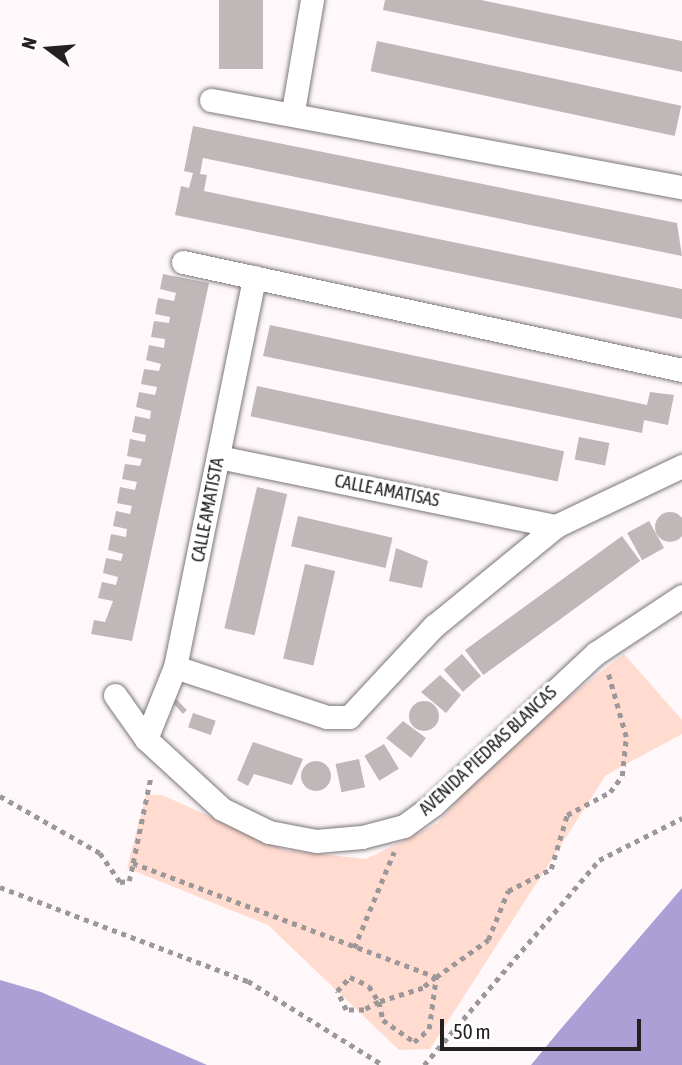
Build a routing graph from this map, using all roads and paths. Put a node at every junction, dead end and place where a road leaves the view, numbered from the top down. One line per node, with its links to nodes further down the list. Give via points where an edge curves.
1 (312, 0): 3 (street)
2 (211, 100): 3 (street)
3 (293, 111): 4 (street)
4 (682, 187)
5 (183, 262): 6 (street)
6 (254, 277): 7 (street); 8 (street, CALLE AMATISTA)
7 (682, 370)
8 (219, 457): 10 (street, CALLE AMATISAS); 13 (street, CALLE AMATISTA)
9 (682, 466): 10 (street)
10 (556, 526): 13 (street, via 434,626 349,717 327,717)
11 (682, 596): 12 (street, AVENIDA PIEDRAS BLANCAS)
12 (596, 653): 19 (street, AVENIDA PIEDRAS BLANCAS); 23 (path, via 613,681 626,737 622,776 610,792 575,806 562,826 551,869 508,891 488,940)
13 (175, 667): 15 (street, CALLE AMATISTA)
14 (116, 695): 15 (street, AVENIDA PIEDRAS BLANCAS)
15 (146, 739): 16 (street, AVENIDA PIEDRAS BLANCAS)
16 (170, 761): 19 (street, AVENIDA PIEDRAS BLANCAS, via 222,809 269,832 316,841); 20 (path, via 146,785)
17 (0, 796): 20 (path, via 100,853 120,881 129,881)
18 (682, 818): 26 (path, via 599,860)
19 (404, 826): 22 (path)
20 (133, 863): 22 (path)
21 (0, 887): 25 (path, via 248,981)
22 (354, 948): 23 (path)
23 (436, 977): 24 (path); 24 (path, via 429,1028 414,1042 383,1020)
24 (379, 1002): 24 (path, via 369,986 350,977 337,991 346,1010)
25 (383, 1065)
26 (424, 1065)

